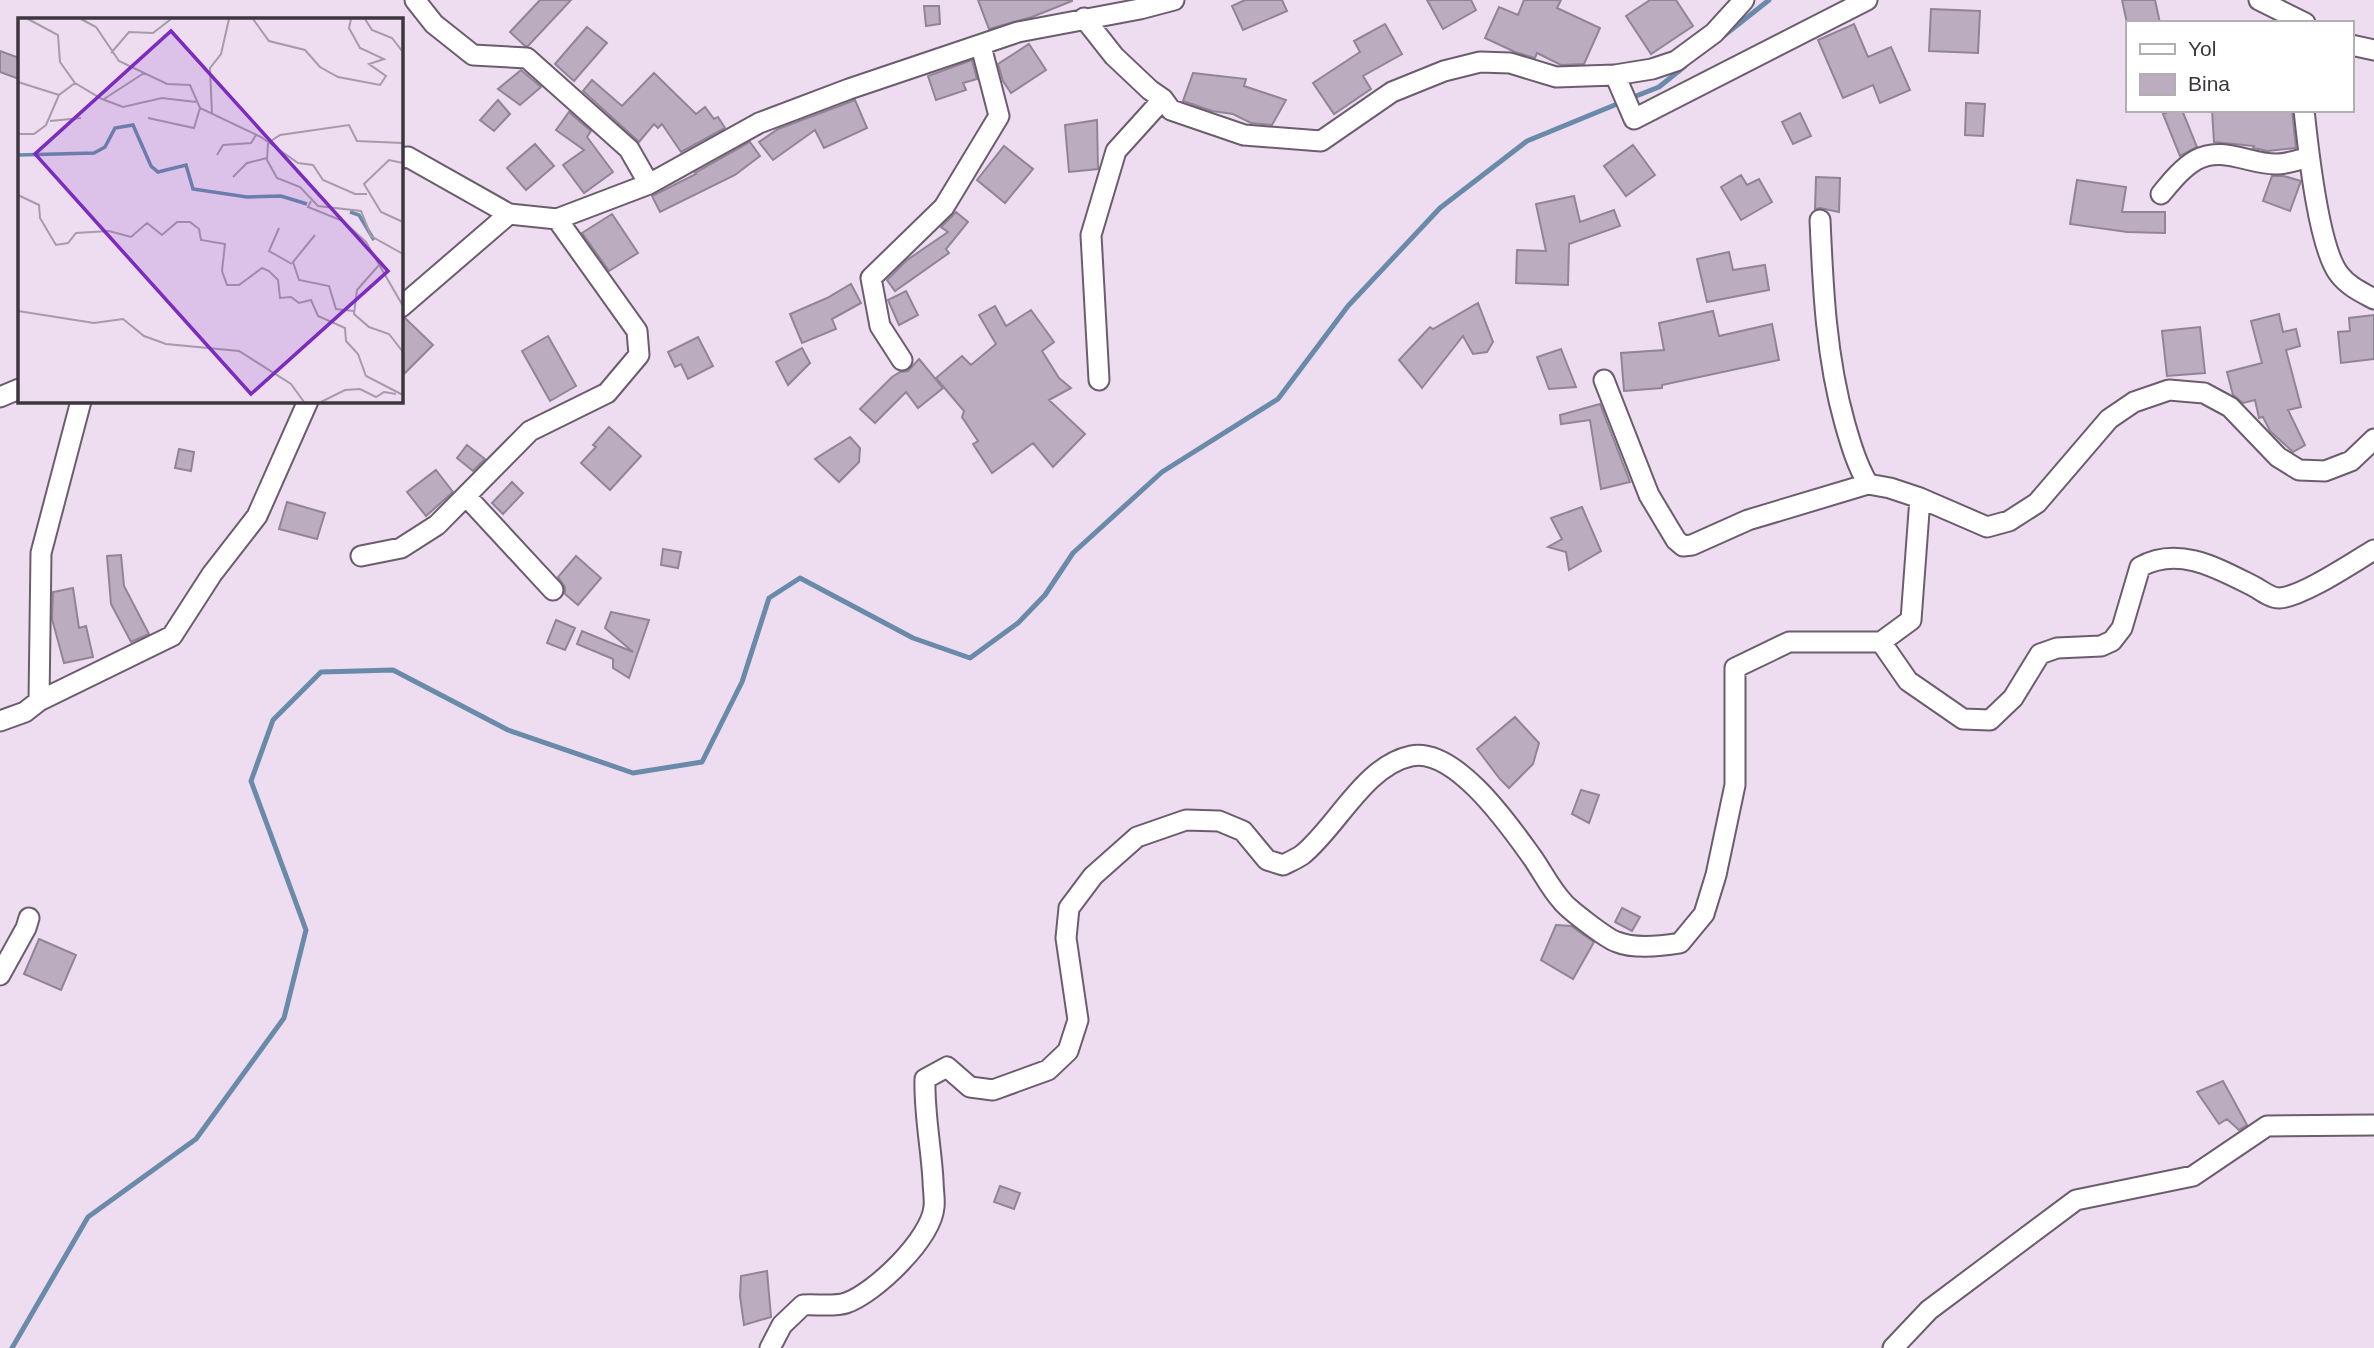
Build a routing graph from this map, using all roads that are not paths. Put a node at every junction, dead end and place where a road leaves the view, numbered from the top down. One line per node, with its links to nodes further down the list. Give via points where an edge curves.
1 (415, 0): 16 (street, via 435,24 473,55 527,58 629,149)
2 (1174, 0): 6 (street, via 1140,9)
3 (1744, 0): 11 (street, via 1714,33 1676,61)
4 (1867, 0): 11 (street, via 1634,119)
5 (2259, 0): 7 (street)
6 (1086, 9): 9 (street); 12 (street, via 1114,56)
7 (2298, 21)
8 (2353, 45): 10 (street)
9 (981, 46): 16 (street, via 758,123); 23 (street, via 999,116 944,207 871,278 880,326)
10 (2374, 50)
11 (1615, 75): 12 (street, via 1556,77 1510,63 1480,62 1392,92 1321,141 1244,135 1171,110)
12 (1163, 99): 24 (street, via 1116,151 1091,235)
13 (2304, 112): 14 (street)
14 (2309, 158): 17 (street, via 2275,164 2233,155 2198,159); 21 (street, via 2329,257 2352,287)
15 (402, 159): 18 (street, via 408,157)
16 (649, 184): 19 (street)
17 (2161, 194)
18 (509, 214): 19 (street); 22 (street)
19 (557, 219): 32 (street, via 637,331 639,355 607,393 530,431)
20 (1820, 220): 31 (street, via 1824,314 1835,387 1853,452)
21 (2374, 299)
22 (402, 306)
23 (902, 360)
24 (1099, 380)
25 (1604, 380): 31 (street, via 1649,495 1683,546 1748,520)
26 (18, 389): 27 (street)
27 (0, 397)
28 (81, 402): 38 (street, via 41,552)
29 (308, 402): 38 (street, via 257,516 172,636)
30 (2374, 439): 33 (street, via 2351,461 2325,471 2299,470 2278,457 2230,407 2204,393 2169,390 2134,402 2109,419 2037,503 2009,521 1987,527)
31 (1868, 484): 33 (street)
32 (466, 496): 35 (street, via 437,525 401,548); 36 (street)
33 (1920, 498): 37 (street, via 1910,620)
34 (2374, 550): 37 (street, via 2297,594 2276,598 2189,558 2151,561 2140,567 2122,628 2112,641 2040,654 2013,698 1990,720 1963,719 1908,681)
35 (361, 556)
36 (553, 590)
37 (1881, 642): 43 (street, via 1789,642 1735,668 1735,785 1704,914 1680,943 1658,947 1617,942 1585,920 1562,902 1472,783 1446,762 1427,756 1410,756 1380,771 1302,855 1283,865 1267,860 1243,831 1219,821 1186,820 1137,836 1093,876 1069,908 1066,938 1078,1020 1068,1051 1048,1070 993,1090 970,1087 947,1066 925,1079 934,1209 924,1231 878,1284 845,1303 803,1305 782,1325)
38 (39, 701): 39 (street)
39 (0, 721)
40 (29, 918): 41 (street)
41 (0, 975)
42 (2374, 1125): 44 (street, via 2267,1126 2193,1176 2076,1200 1929,1310)
43 (770, 1348)
44 (1893, 1348)

